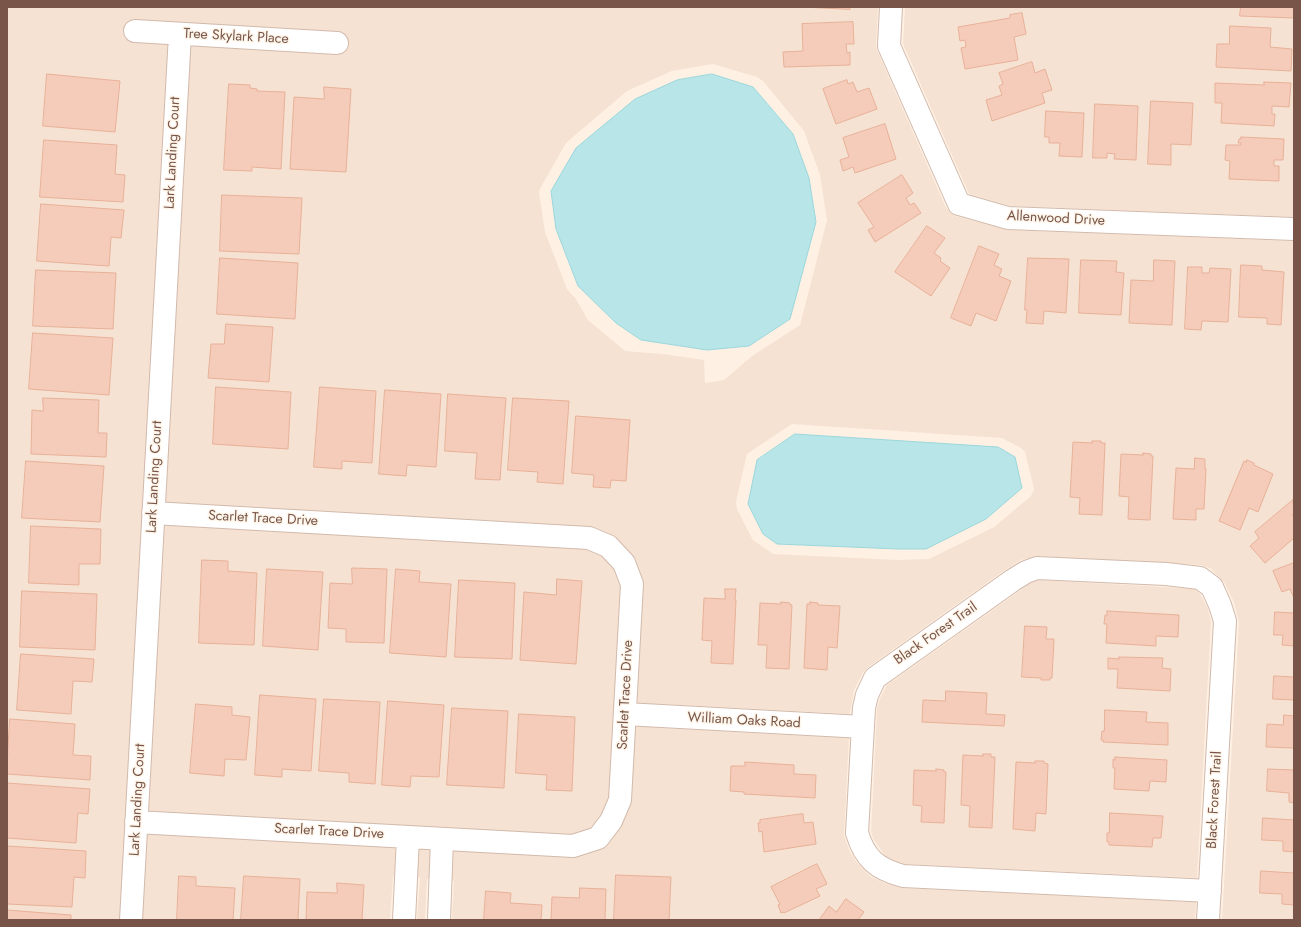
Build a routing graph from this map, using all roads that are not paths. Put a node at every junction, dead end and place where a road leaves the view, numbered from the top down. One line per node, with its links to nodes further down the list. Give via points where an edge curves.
1 (891, 7): 5 (street, Allenwood Drive, via 889,46 959,204 1008,218)
2 (135, 31): 3 (street, Tree Skylark Place)
3 (180, 34): 4 (street, Tree Skylark Place); 6 (street, Lark Landing Court)
4 (337, 43)
5 (1294, 229)
6 (153, 513): 7 (street, Scarlet Trace Drive, via 589,538 608,546 624,563 632,584); 9 (street, Lark Landing Court)
7 (625, 714): 8 (street, William Oaks Road); 11 (street, Scarlet Trace Drive, via 620,800 611,821 598,838 572,846)
8 (863, 727): 12 (street, Black Forest Trail, via 857,833 861,845 869,856 877,866 888,872 903,876); 12 (street, Black Forest Trail, via 867,695 875,678 1026,572 1037,568 1200,578 1212,587 1225,621)
9 (136, 822): 10 (street, Scarlet Trace Drive); 13 (street, Lark Landing Court)
10 (408, 837): 11 (street, Scarlet Trace Drive); 14 (street)
11 (442, 839): 15 (street)
12 (1210, 891): 16 (street, Black Forest Trail)
13 (131, 920)
14 (404, 920)
15 (439, 920)
16 (1208, 920)

